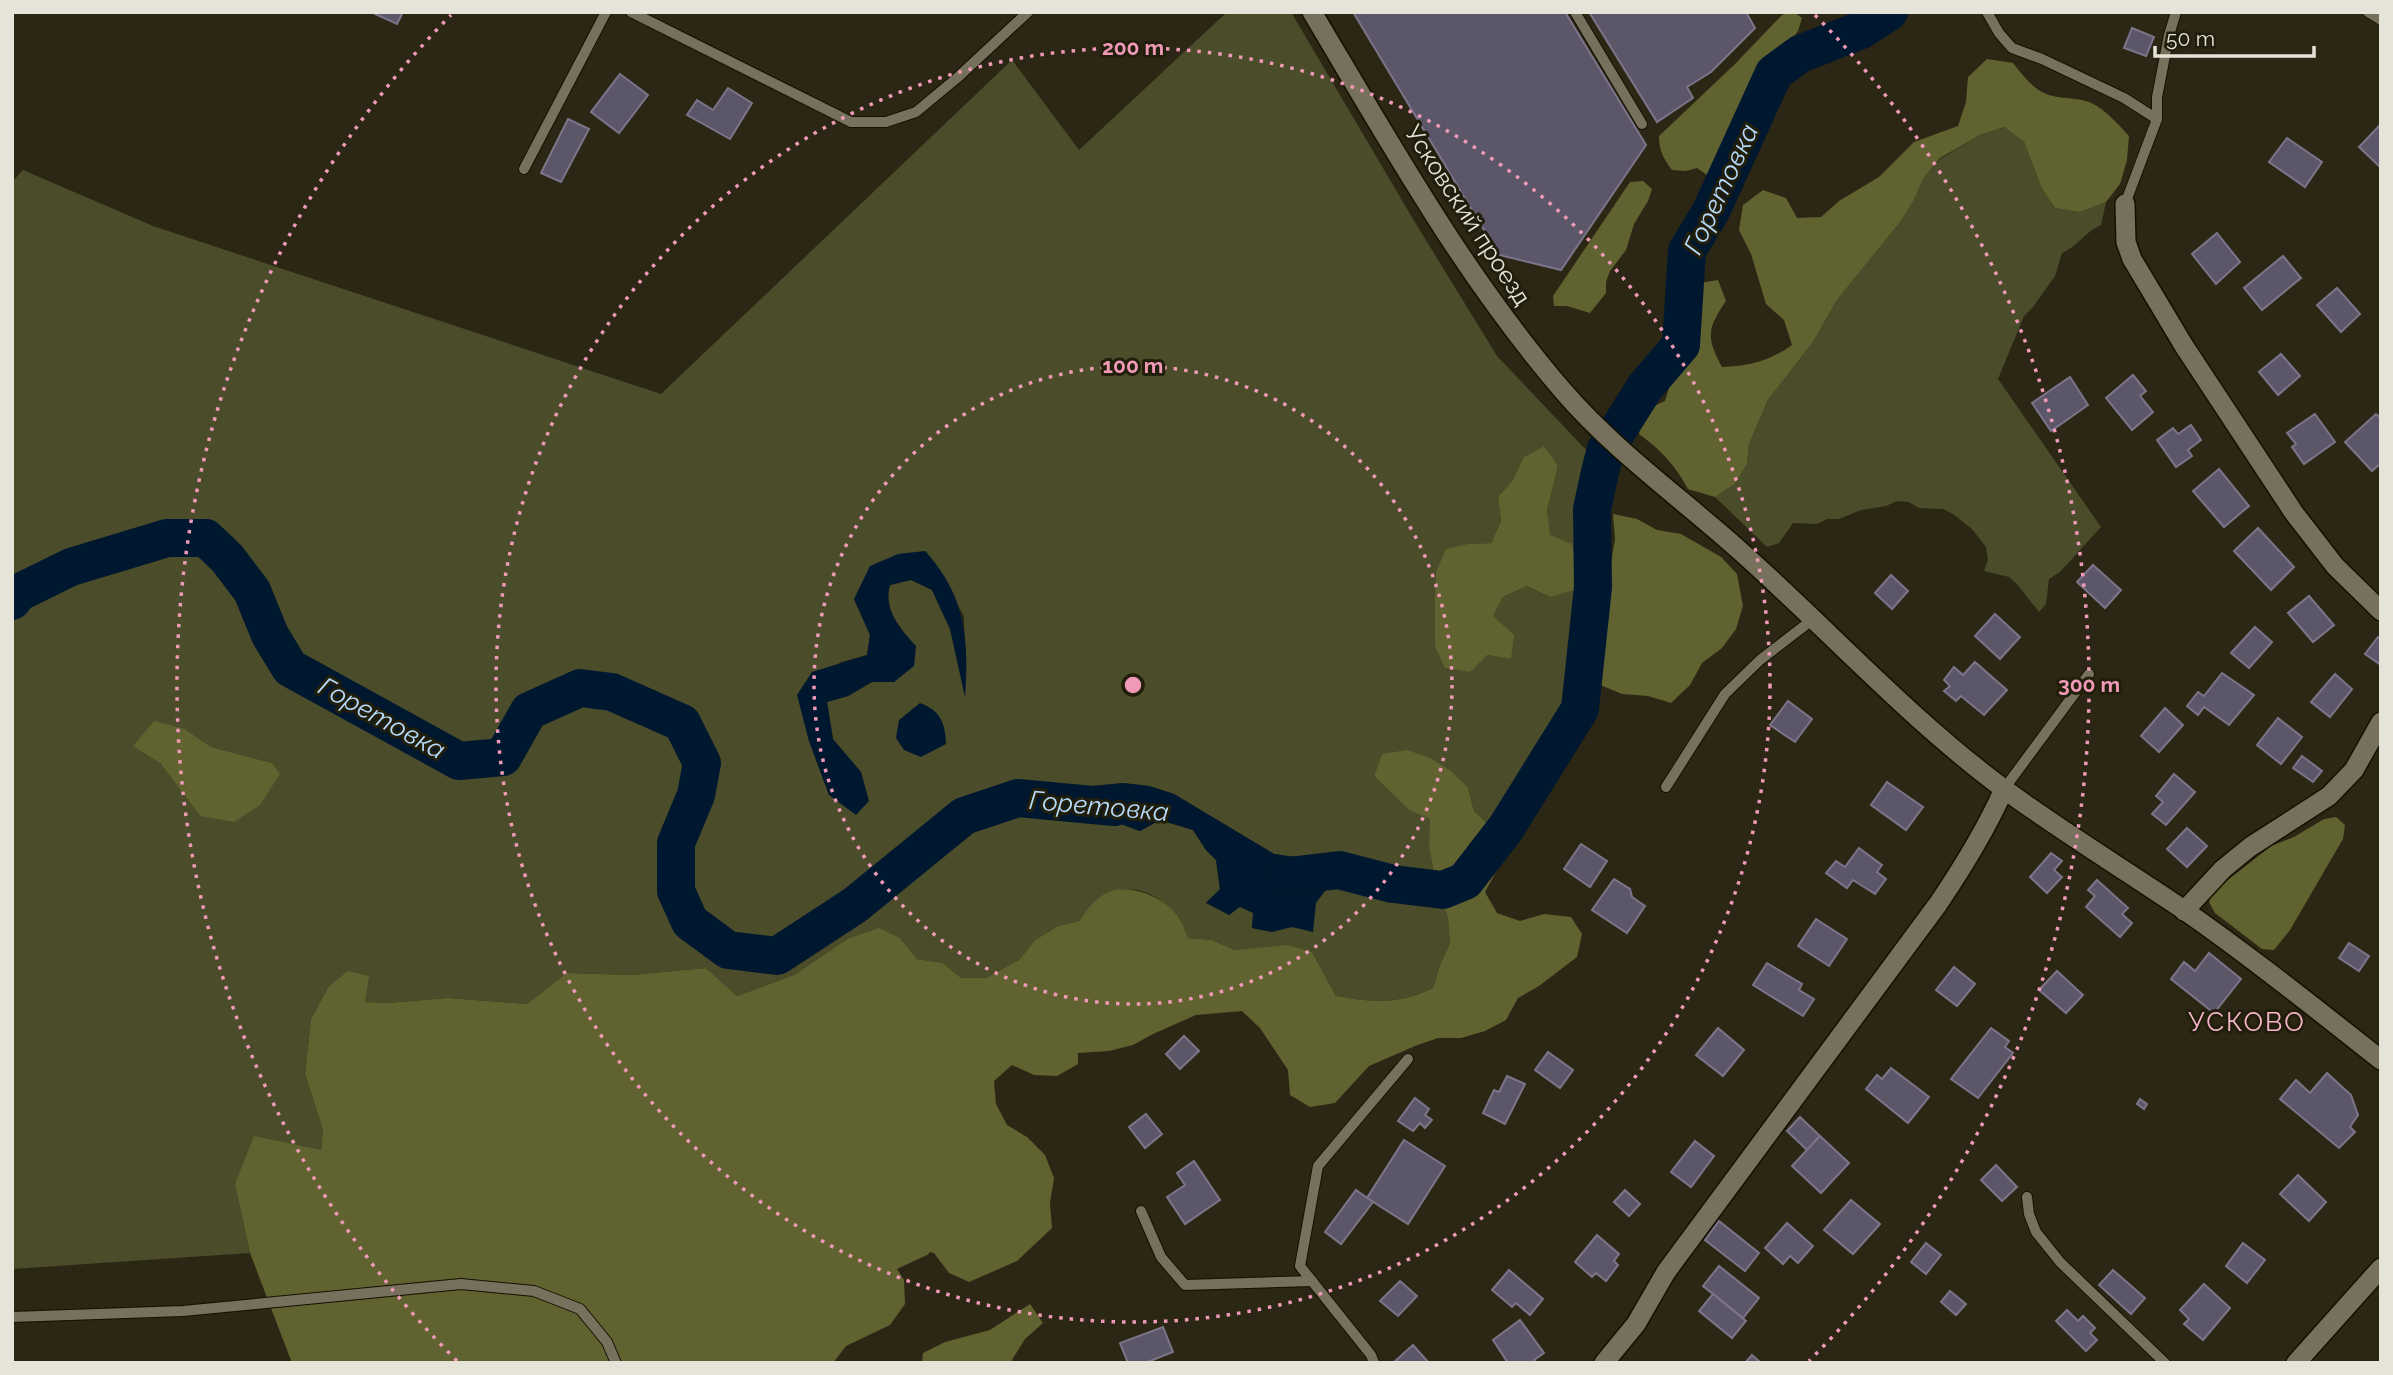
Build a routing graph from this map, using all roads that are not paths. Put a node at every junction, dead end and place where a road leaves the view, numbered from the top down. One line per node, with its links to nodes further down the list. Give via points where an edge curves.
1 (606, 12): 12 (lane)
2 (631, 12): 3 (lane, via 851,122 886,122 916,112)
3 (1028, 12)
4 (1312, 12): 15 (street, Усковский проезд, via 1434,217 1567,396)
5 (1575, 12): 11 (lane)
6 (1987, 12): 10 (lane, via 2012,48 2124,98)
7 (2176, 12): 10 (lane, via 2157,97)
8 (2368, 12): 9 (lane)
9 (2381, 20)
10 (2157, 119): 13 (lane)
11 (1642, 124)
12 (524, 169)
13 (2125, 204): 14 (street, via 2126,242 2132,259 2184,346 2294,513 2335,566)
14 (2381, 611)
15 (1812, 620): 18 (lane, via 1725,694); 19 (street, Усковский проезд, via 1916,718)
16 (2089, 674): 19 (lane)
17 (2381, 722): 20 (street, via 2344,782 2250,847)
18 (1666, 787)
19 (2004, 789): 20 (street, Усковский проезд); 30 (street, via 1958,874)
20 (2184, 911): 22 (street, Усковский проезд)
21 (1408, 1059): 26 (lane, via 1318,1166 1300,1266)
22 (2381, 1060)
23 (2027, 1197): 31 (lane, via 2036,1232 2060,1262)
24 (1141, 1211): 26 (lane, via 1161,1257 1185,1285)
25 (2381, 1268): 32 (street)
26 (1312, 1282): 29 (lane)
27 (12, 1317): 28 (lane, via 183,1311 461,1284 534,1290 580,1309 607,1342)
28 (617, 1363)
29 (1374, 1363)
30 (1604, 1363)
31 (2165, 1363)
32 (2296, 1363)

